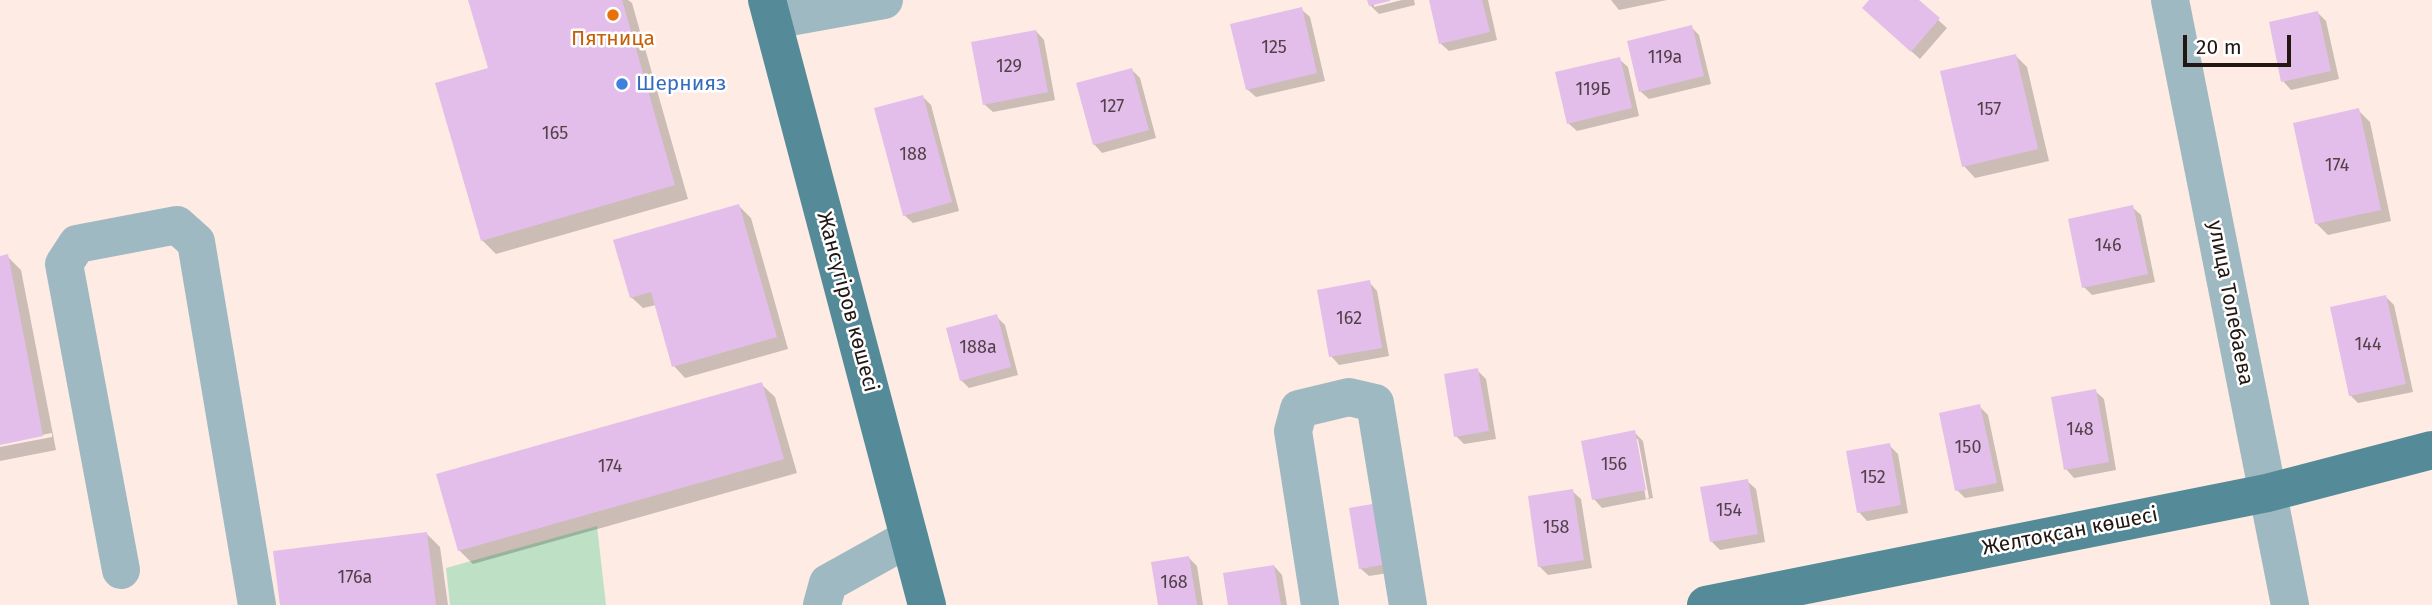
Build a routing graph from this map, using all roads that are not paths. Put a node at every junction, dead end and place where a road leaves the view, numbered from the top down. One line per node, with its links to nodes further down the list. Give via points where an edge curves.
1 (884, 0): 3 (street)
2 (2170, 0): 5 (street, улица Толебаева)
3 (770, 10): 6 (main road, Жансүгіров көшесі)
4 (2432, 450): 5 (main road, Желтоқсан көшесі)
5 (2267, 492): 13 (main road, Желтоқсан көшесі); 14 (street, улица Толебаева)
6 (909, 538): 9 (street, via 828,583); 10 (main road, Жансүгіров көшесі)
7 (121, 570): 8 (street, via 64,264 77,244 177,225 196,242)
8 (257, 605)
9 (822, 605)
10 (927, 605)
11 (1320, 605): 12 (street, via 1293,431 1299,409 1349,397 1375,403)
12 (1408, 605)
13 (1706, 605)
14 (2290, 605)

